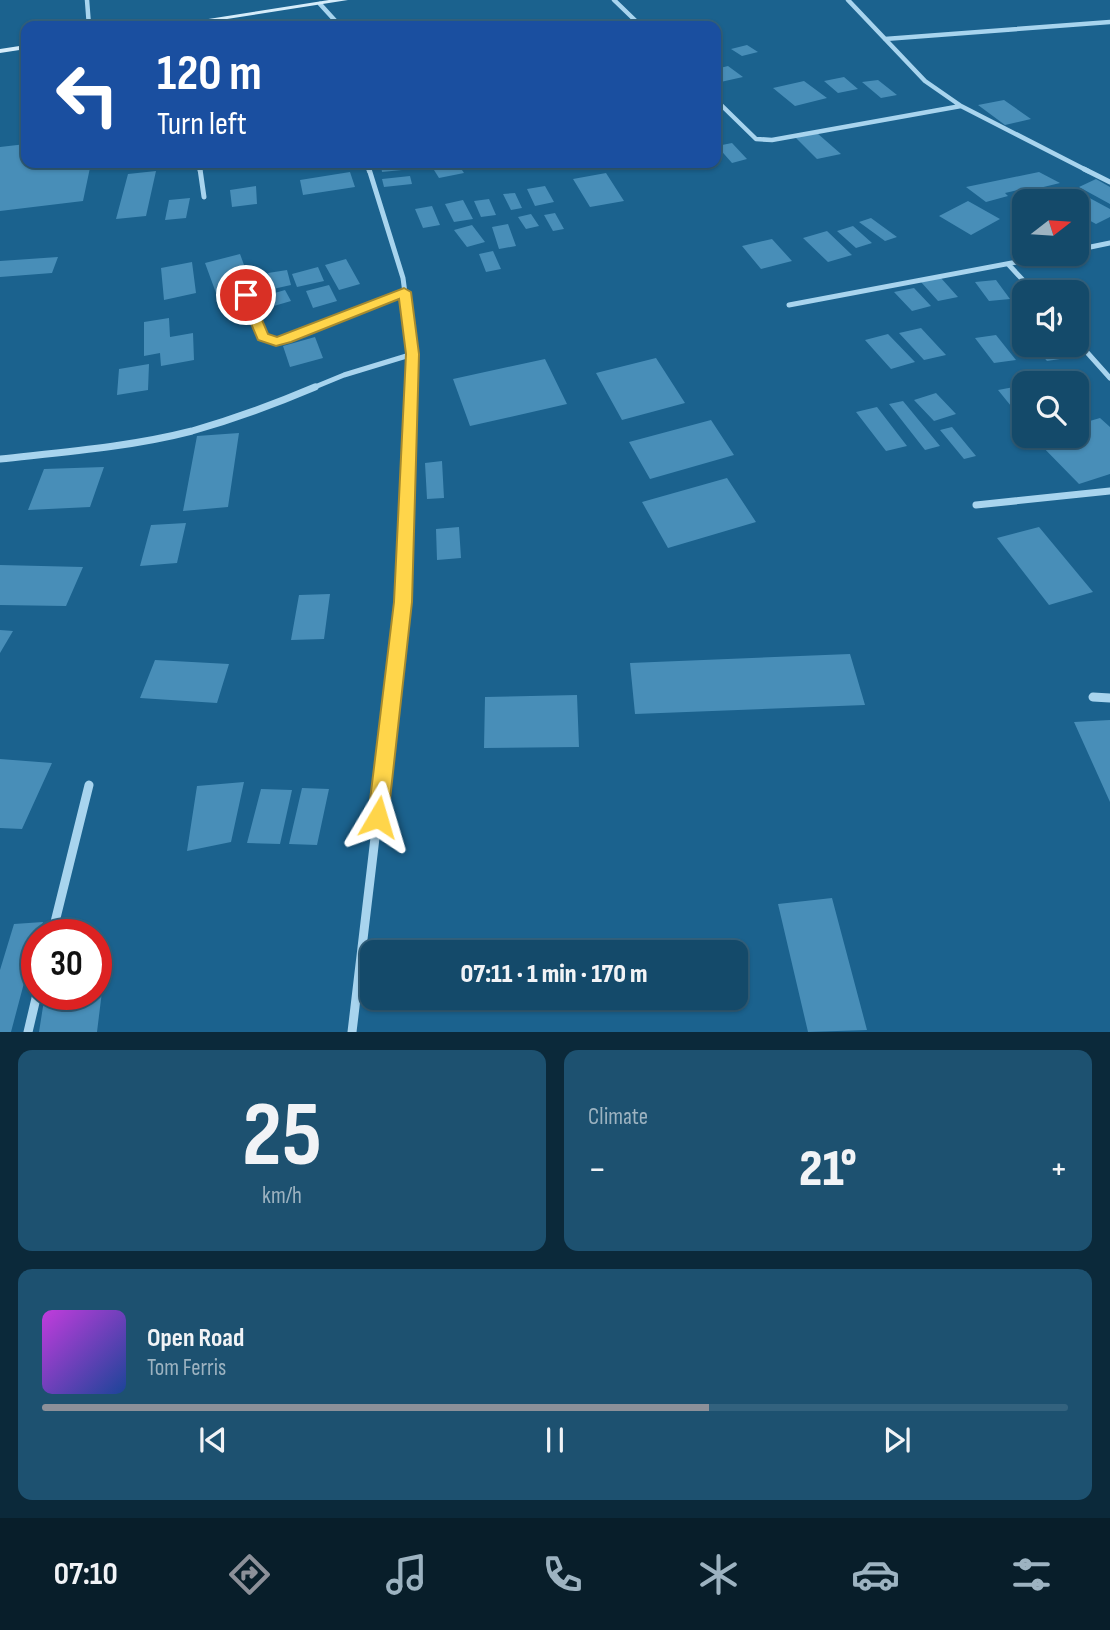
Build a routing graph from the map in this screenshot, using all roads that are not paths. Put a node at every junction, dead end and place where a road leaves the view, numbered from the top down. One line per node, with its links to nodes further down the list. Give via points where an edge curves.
1 (87, 0): 6 (street)
2 (344, 0): 5 (main road)
3 (614, 0): 9 (street)
4 (848, 0): 11 (street)
5 (320, 4): 7 (main road); 8 (street)
6 (89, 21)
7 (211, 21)
8 (335, 21)
9 (635, 21)
10 (1110, 22): 11 (street)
11 (885, 39): 15 (street, via 925,81)
12 (21, 48): 13 (main road)
13 (0, 51)
14 (721, 105): 15 (street, via 756,139 772,140)
15 (961, 106): 18 (street)
16 (200, 168): 19 (street)
17 (368, 168): 25 (street)
18 (1110, 182)
19 (204, 197)
20 (1110, 243): 21 (street)
21 (1089, 247)
22 (1012, 264): 23 (street)
23 (1009, 265): 24 (street); 27 (street)
24 (1023, 280)
25 (404, 292): 26 (street, via 276,341 262,337); 28 (street)
26 (246, 295)
27 (789, 305)
28 (413, 354): 31 (street, via 191,431); 40 (street, via 403,602)
29 (1089, 355): 30 (street)
30 (1110, 378)
31 (0, 459)
32 (1110, 491): 33 (street)
33 (976, 505)
34 (1093, 696): 35 (street)
35 (1110, 698)
36 (89, 785): 37 (street)
37 (56, 919)
38 (33, 1010): 39 (street)
39 (28, 1031)
40 (352, 1031)

